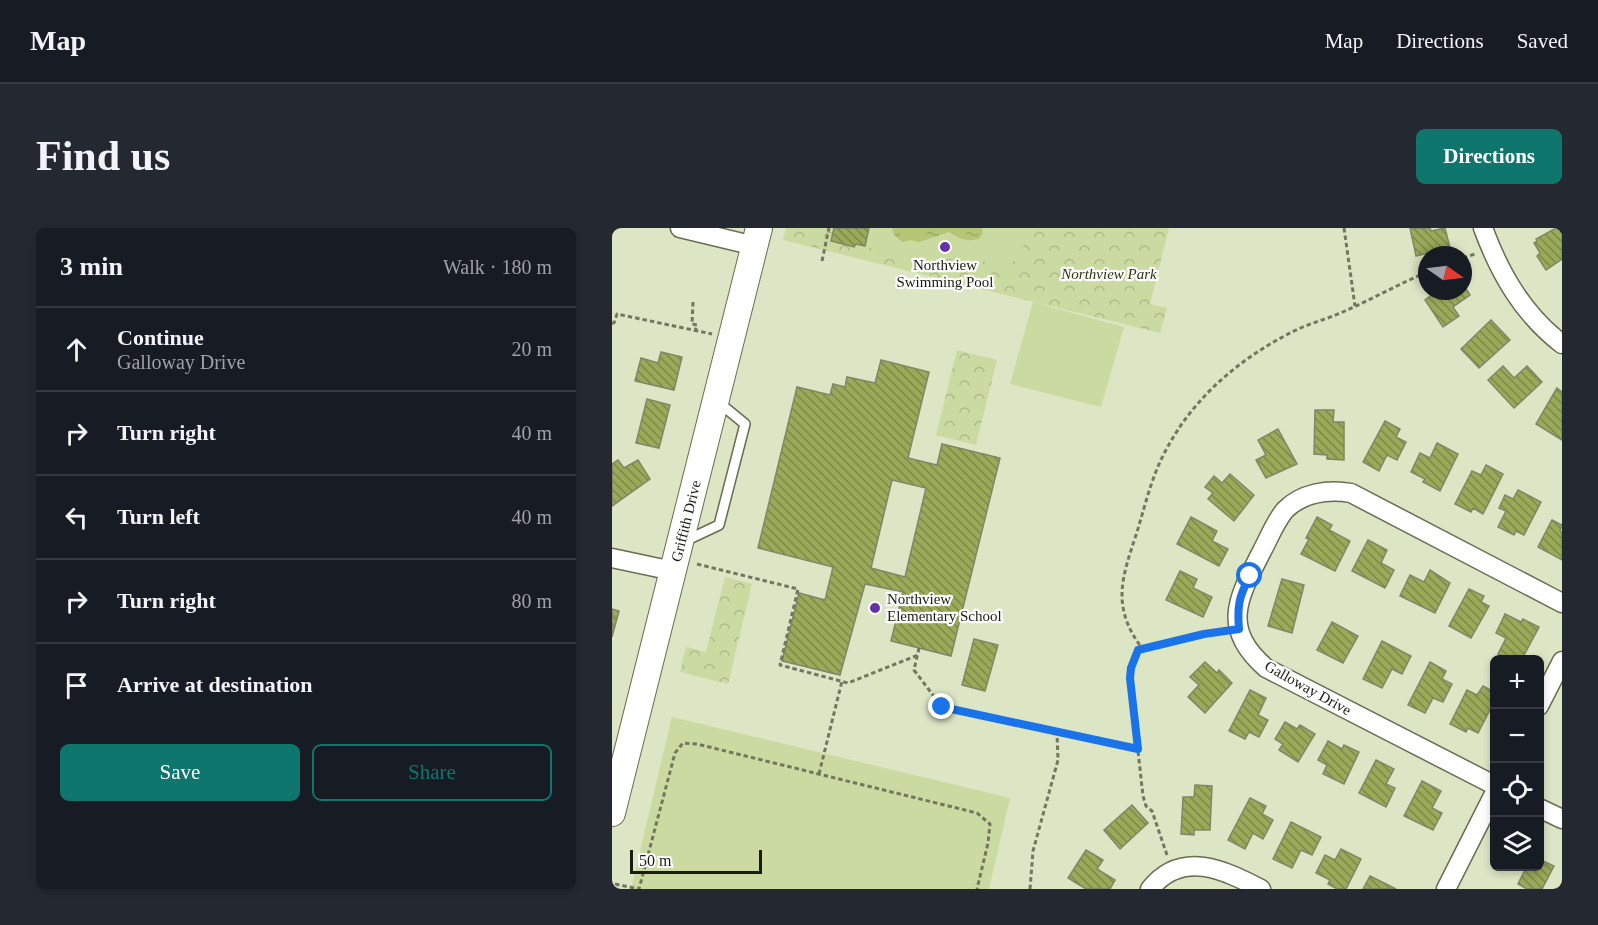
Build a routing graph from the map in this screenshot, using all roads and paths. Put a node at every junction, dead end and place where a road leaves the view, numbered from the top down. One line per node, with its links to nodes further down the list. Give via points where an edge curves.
1 (681, 228): 5 (street)
2 (829, 228): 6 (path)
3 (1344, 228): 9 (path)
4 (1483, 228): 13 (street, via 1516,296)
5 (757, 237): 14 (street, Griffith Drive)
6 (822, 261)
7 (1418, 276): 9 (path)
8 (693, 302): 11 (path)
9 (1354, 306): 21 (path, via 1292,332 1232,370 1203,397 1176,432 1159,464 1125,574 1121,605 1139,644)
10 (613, 324): 11 (path, via 617,314)
11 (695, 331): 12 (path)
12 (714, 335)
13 (1562, 344)
14 (716, 400): 15 (street, Griffith Drive); 15 (lane, via 745,423 742,435 719,525)
15 (680, 543): 17 (street, Griffith Drive)
16 (612, 558): 17 (street)
17 (684, 567): 24 (path, via 798,589 780,665); 32 (street, Griffith Drive)
18 (1562, 603): 19 (street, Galloway Drive, via 1351,493 1324,491 1293,502 1282,513 1240,595)
19 (1239, 629): 21 (path); 29 (street, Galloway Drive, via 1252,656 1266,668)
20 (919, 648): 22 (path)
21 (1138, 650): 27 (path, via 1130,678)
22 (918, 655): 24 (path, via 848,683); 26 (path, via 914,670 942,707)
23 (1562, 661): 25 (street)
24 (842, 681): 28 (path)
25 (1544, 696)
26 (1058, 733): 27 (path); 37 (path, via 1058,760 1033,851)
27 (1138, 749): 34 (path, via 1143,796)
28 (819, 774): 35 (path, via 683,743 675,753 639,889); 36 (path, via 977,813 990,824)
29 (1490, 783)
30 (1490, 802): 40 (street)
31 (1544, 810): 33 (street)
32 (612, 813)
33 (1562, 819)
34 (1173, 871): 38 (street); 39 (street, via 1182,867 1213,868)
35 (615, 884)
36 (977, 889)
37 (1030, 889)
38 (1150, 889)
39 (1261, 889)
40 (1446, 889)

